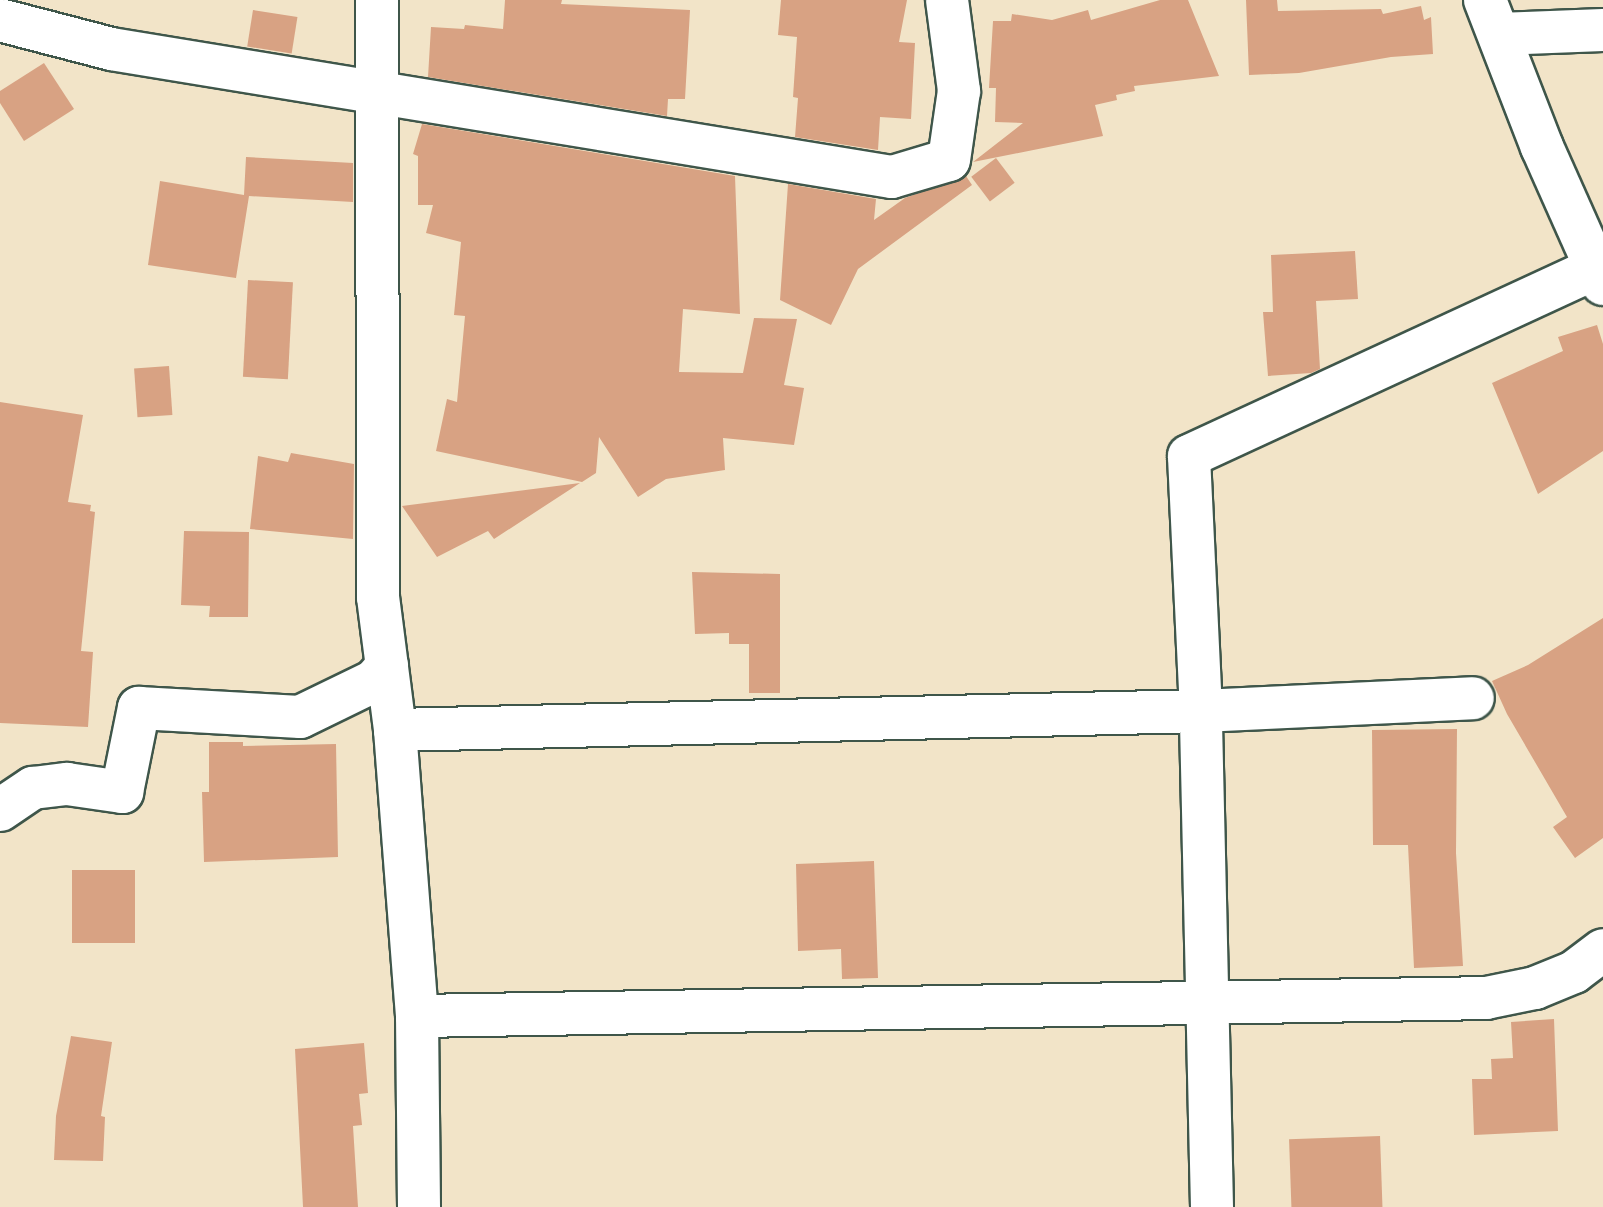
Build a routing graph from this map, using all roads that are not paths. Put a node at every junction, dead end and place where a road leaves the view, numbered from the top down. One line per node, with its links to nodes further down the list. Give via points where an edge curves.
1 (377, 0): 6 (street)
2 (947, 0): 6 (street, via 959,91 949,160 892,177)
3 (1492, 17): 5 (street); 7 (street)
4 (0, 20): 6 (street, via 111,49)
5 (1603, 30)
6 (377, 94): 9 (street, via 378,597)
7 (1591, 223): 8 (street)
8 (1599, 276): 11 (street, via 1189,456)
9 (387, 666): 12 (street); 13 (street, via 374,681 300,717 139,708 122,792 67,784 33,788)
10 (1473, 698): 11 (street)
11 (1201, 711): 12 (street); 15 (street)
12 (395, 730): 16 (street)
13 (0, 810)
14 (1603, 950): 15 (street, via 1574,972 1535,988 1486,998)
15 (1208, 1002): 16 (street); 18 (street)
16 (417, 1016): 17 (street)
17 (419, 1207)
18 (1212, 1207)

